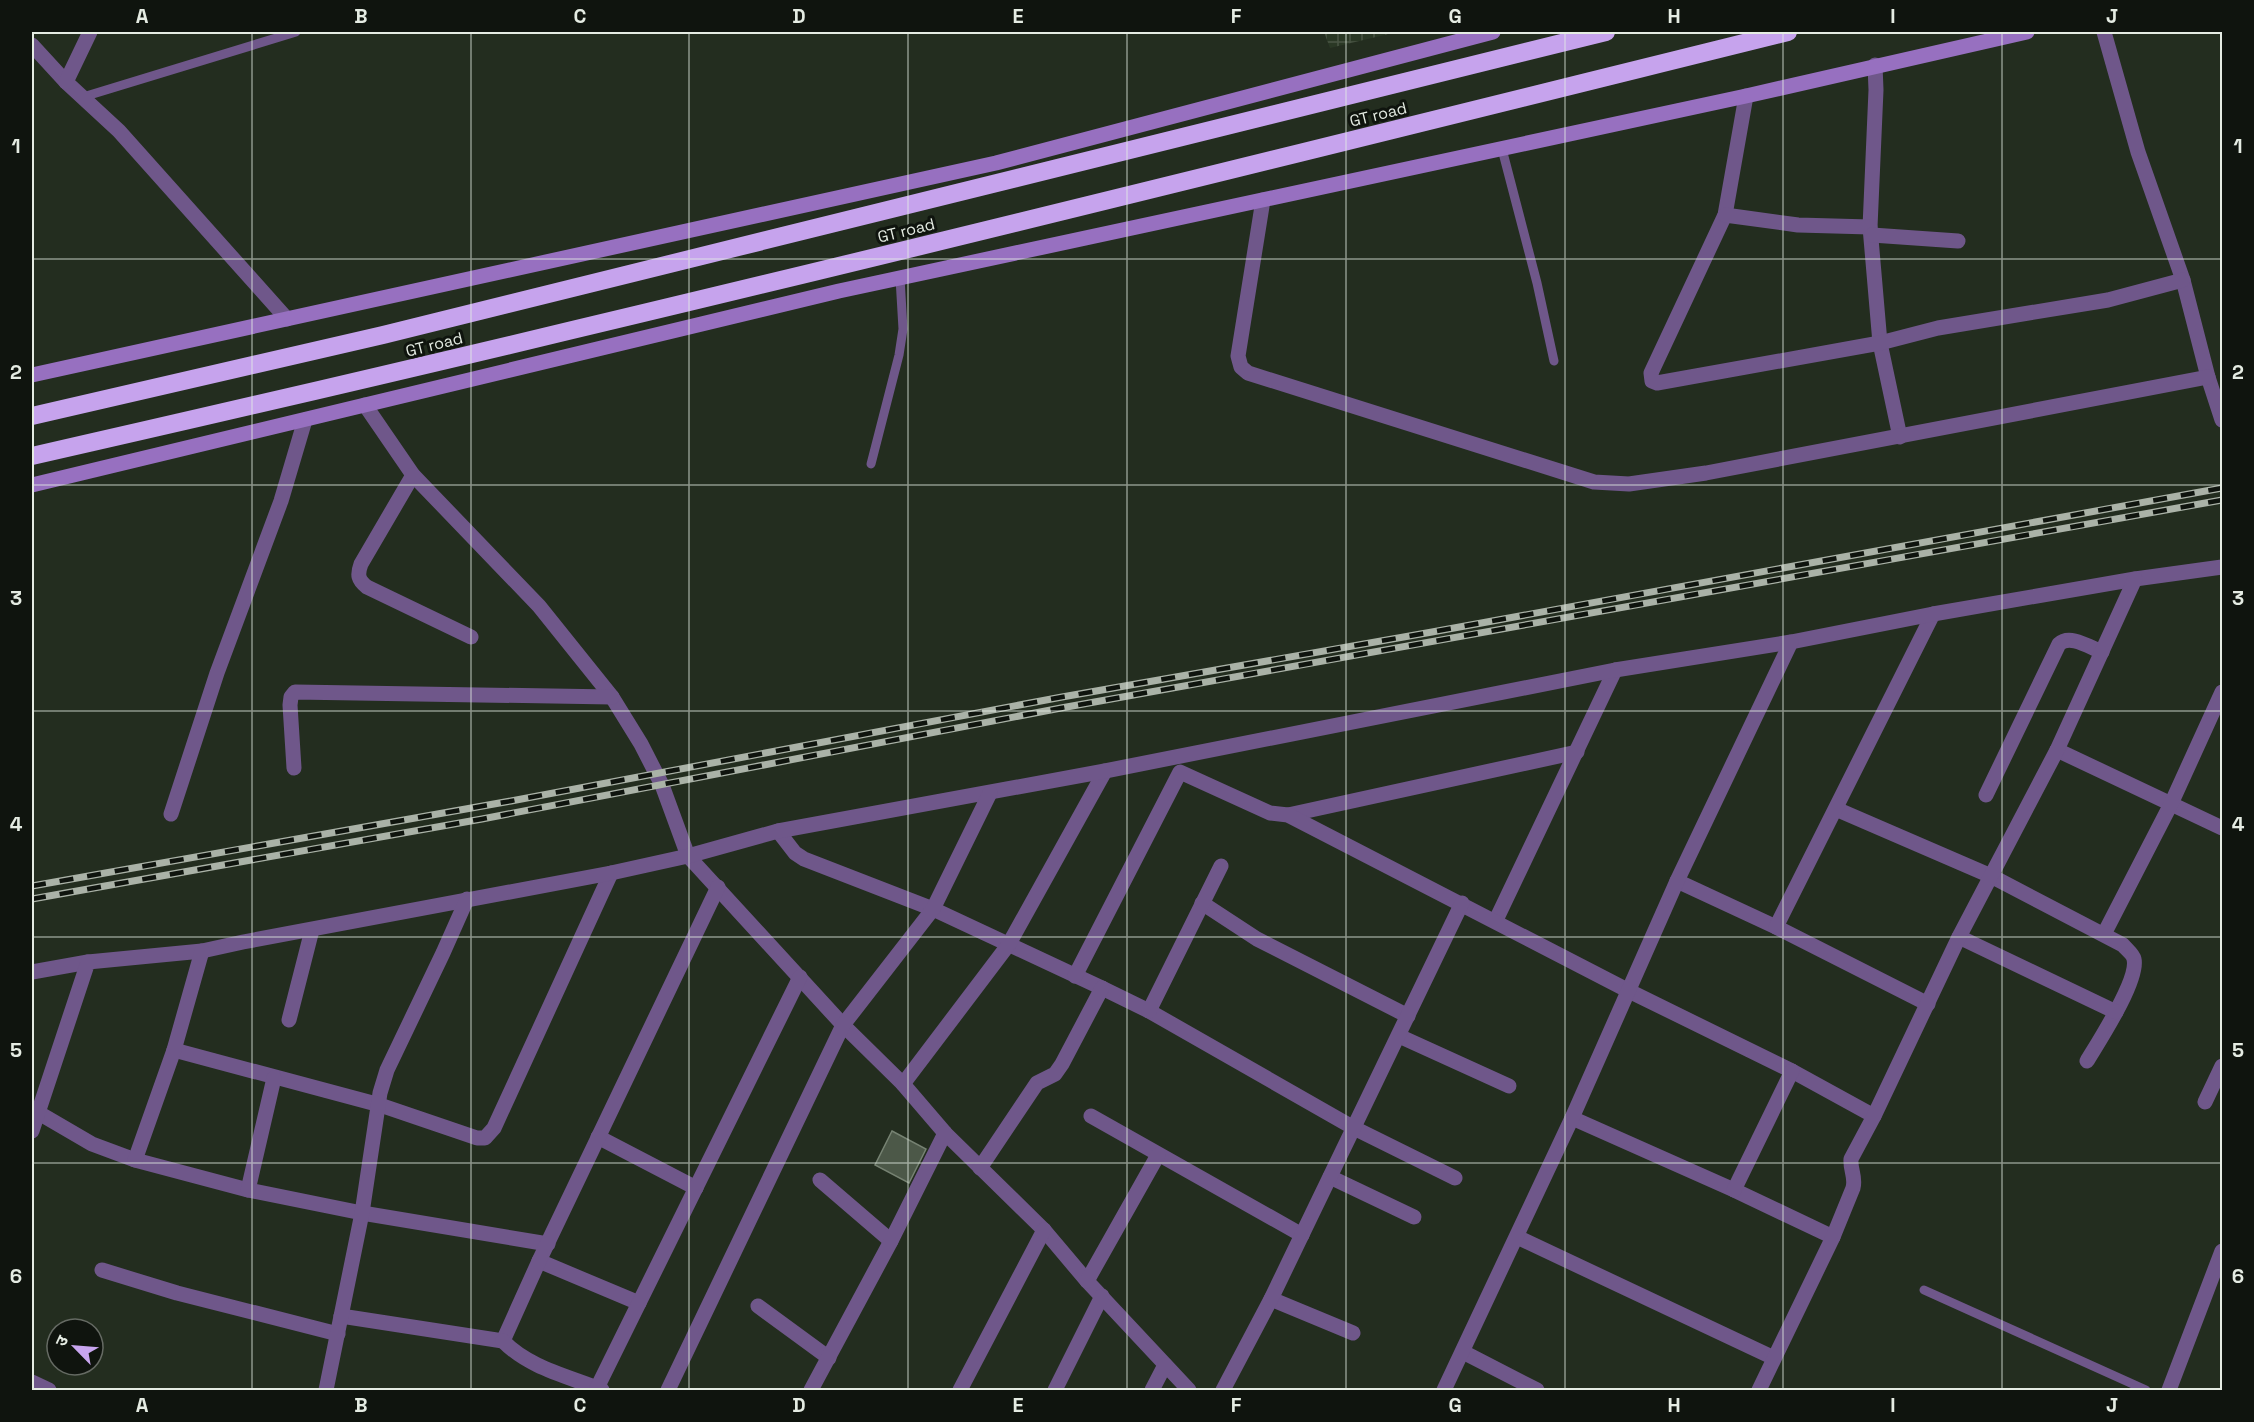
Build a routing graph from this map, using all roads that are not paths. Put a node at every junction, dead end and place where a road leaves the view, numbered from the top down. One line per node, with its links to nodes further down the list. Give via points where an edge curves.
1 (90, 32): 11 (street)
2 (297, 32): 13 (lane)
3 (1493, 32): 21 (main road, via 996,163)
4 (1606, 32): 27 (highway, GT road, via 383,335)
5 (1788, 32): 31 (highway, GT road, via 386,376)
6 (2027, 32): 8 (main road)
7 (2104, 32): 20 (street, via 2138,152)
8 (2004, 34): 10 (main road)
9 (32, 45): 11 (street)
10 (1875, 65): 12 (main road); 17 (street)
11 (66, 82): 13 (street)
12 (1746, 96): 14 (main road); 16 (street)
13 (83, 97): 21 (street, via 119,131)
14 (1502, 148): 15 (main road); 23 (lane)
15 (1263, 200): 19 (main road); 30 (street, via 1238,356 1241,367 1262,379 1594,482 1629,484 1706,473)
16 (1725, 215): 17 (street); 22 (street, via 1651,373 1652,381)
17 (1871, 231): 18 (street); 22 (street)
18 (1958, 241)
19 (900, 278): 26 (main road); 32 (lane, via 903,329 899,355)
20 (2183, 280): 22 (street, via 2108,300 1938,328); 25 (street)
21 (286, 319): 24 (main road)
22 (1880, 343): 30 (street)
23 (1554, 361)
24 (32, 375)
25 (2208, 377): 29 (street); 30 (street)
26 (364, 405): 28 (main road); 33 (street)
27 (32, 417)
28 (305, 420): 34 (main road); 52 (street, via 281,501 217,673)
29 (2223, 420)
30 (1900, 437)
31 (32, 456)
32 (871, 464)
33 (413, 475): 38 (street, via 361,564 360,581); 43 (street, via 539,606)
34 (32, 485)
35 (2223, 567): 36 (street)
36 (2135, 579): 37 (street); 40 (street)
37 (1933, 614): 39 (street); 51 (street)
38 (471, 637)
39 (1791, 642): 41 (street); 60 (street)
40 (2102, 652): 44 (street); 49 (street, via 2070,639 2059,644)
41 (1615, 670): 45 (street); 47 (street)
42 (2223, 692): 50 (street)
43 (612, 698): 46 (street, via 295,692 290,705); 56 (street, via 662,785)
44 (2057, 750): 50 (street); 59 (street)
45 (1577, 752): 53 (street); 66 (street)
46 (294, 768)
47 (1105, 771): 48 (street); 71 (street)
48 (990, 793): 55 (street); 65 (street)
49 (1986, 795)
50 (2170, 804): 54 (street); 69 (street)
51 (1836, 809): 59 (street); 67 (street)
52 (171, 814)
53 (1288, 815): 64 (street); 75 (street, via 1270,813 1180,772)
54 (2223, 828)
55 (778, 831): 56 (street); 65 (street, via 804,859)
56 (688, 856): 58 (street); 61 (street)
57 (1221, 866): 63 (street)
58 (611, 873): 62 (street); 94 (street, via 489,1135 477,1138)
59 (1991, 876): 69 (street); 70 (street)
60 (1677, 880): 67 (street); 78 (street)
61 (718, 888): 76 (street); 102 (street)
62 (467, 899): 68 (street); 94 (street, via 393,1055 380,1093)
63 (1202, 903): 80 (street); 82 (street, via 1257,939)
64 (1462, 903): 66 (street); 82 (street)
65 (933, 909): 71 (street); 84 (street)
66 (1496, 920): 78 (street)
67 (1776, 927): 79 (street)
68 (312, 930): 72 (street); 83 (street)
69 (2104, 934): 81 (street, via 2123,945 2134,958 2129,984)
70 (1959, 938): 79 (street); 81 (street)
71 (1009, 944): 75 (street); 91 (street)
72 (202, 951): 73 (street); 86 (street)
73 (88, 962): 74 (street); 95 (street)
74 (32, 972)
75 (1075, 976): 77 (street)
76 (800, 977): 84 (street); 109 (street)
77 (1102, 988): 80 (street); 105 (street, via 1062,1064 1055,1074 1036,1083)
78 (1629, 991): 89 (street); 98 (street)
79 (1928, 1004): 97 (street)
80 (1149, 1011): 99 (street)
81 (2116, 1012): 87 (street)
82 (1408, 1016): 85 (street)
83 (289, 1020)
84 (843, 1025): 91 (street); 141 (street)
85 (1399, 1036): 92 (street); 99 (street)
86 (174, 1050): 90 (street); 104 (street)
87 (2087, 1061)
88 (2223, 1066): 93 (street)
89 (1792, 1071): 97 (street); 111 (street)
90 (274, 1078): 94 (street); 110 (street)
91 (903, 1084): 101 (street)
92 (1509, 1086)
93 (2205, 1102)
94 (380, 1105): 112 (street)
95 (35, 1110): 100 (street); 104 (street, via 92,1144)
96 (1091, 1116): 103 (street)
97 (1874, 1116): 117 (street, via 1851,1160 1855,1180)
98 (1572, 1118): 111 (street); 116 (street)
99 (1354, 1128): 106 (street); 107 (street)
100 (32, 1131)
101 (945, 1133): 105 (street); 118 (street)
102 (598, 1137): 109 (street); 119 (street)
103 (1158, 1155): 115 (street); 123 (street)
104 (135, 1160): 110 (street)
105 (980, 1168): 114 (street)
106 (1330, 1177): 113 (street); 115 (street)
107 (1455, 1178)
108 (820, 1180): 118 (street)
109 (696, 1188): 127 (street)
110 (248, 1190): 112 (street)
111 (1734, 1190): 117 (street)
112 (362, 1213): 119 (street); 129 (street)
113 (1414, 1216)
114 (1044, 1230): 123 (street); 143 (street)
115 (1302, 1235): 126 (street)
116 (1517, 1237): 133 (street); 135 (street)
117 (1833, 1237): 135 (street)
118 (891, 1241): 134 (street)
119 (548, 1245): 121 (street)
120 (2223, 1251): 152 (street)
121 (539, 1261): 127 (street); 132 (street)
122 (102, 1270): 131 (street)
123 (1087, 1281): 125 (street)
124 (1924, 1290): 151 (lane)
125 (1102, 1296): 136 (street); 144 (street)
126 (1272, 1299): 130 (street); 147 (street)
127 (639, 1303): 138 (street)
128 (758, 1306): 134 (street)
129 (341, 1316): 131 (street); 132 (street)
130 (1353, 1333)
131 (338, 1334): 140 (street)
132 (503, 1341): 138 (street, via 528,1361)
133 (1463, 1352): 148 (street); 149 (street)
134 (829, 1358): 142 (street)
135 (1774, 1358): 150 (street)
136 (1165, 1365): 145 (street); 146 (street)
137 (32, 1382): 139 (street)
138 (599, 1389)
139 (49, 1390)
140 (326, 1390)
141 (668, 1390)
142 (812, 1390)
143 (960, 1390)
144 (1055, 1390)
145 (1152, 1390)
146 (1189, 1390)
147 (1223, 1390)
148 (1444, 1390)
149 (1537, 1390)
150 (1760, 1390)
151 (2146, 1390)
152 (2169, 1390)

